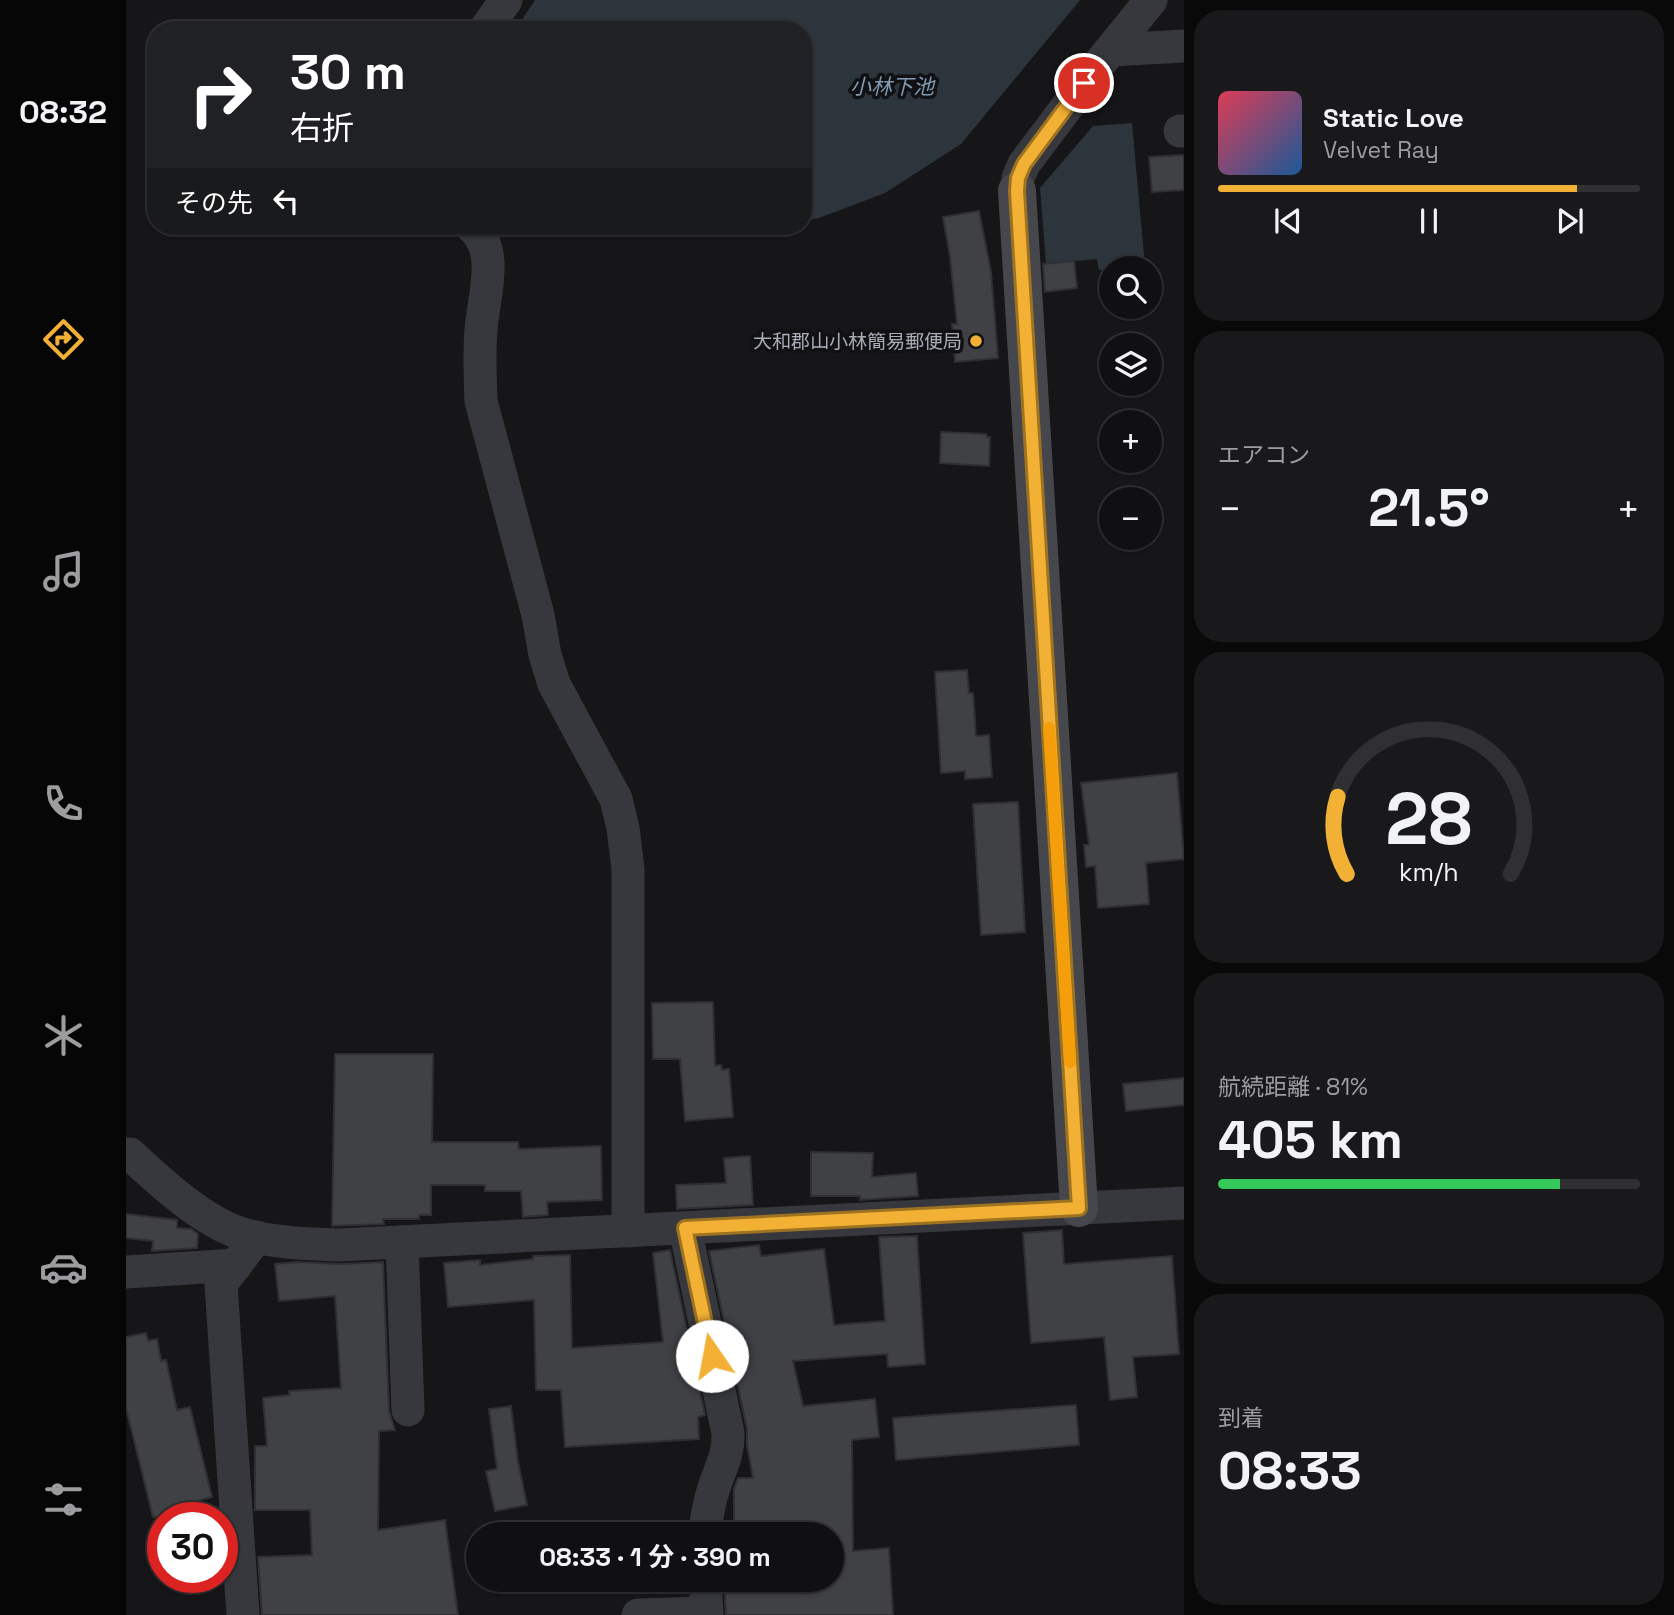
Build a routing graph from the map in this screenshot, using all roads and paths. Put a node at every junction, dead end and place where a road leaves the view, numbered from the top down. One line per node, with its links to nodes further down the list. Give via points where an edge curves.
1 (506, 0): 3 (street)
2 (1151, 0): 5 (street)
3 (491, 21)
4 (1184, 46): 5 (street)
5 (1111, 50): 6 (street, via 1024,164)
6 (1017, 191): 10 (street)
7 (479, 235): 12 (street, via 488,261 479,365 481,401 554,684 616,799 623,828 628,869)
8 (127, 1153): 13 (street, via 173,1194 213,1219)
9 (1184, 1203): 10 (street)
10 (1079, 1208): 11 (street)
11 (685, 1228): 12 (street); 18 (street, via 728,1433 729,1447)
12 (628, 1231): 14 (street)
13 (257, 1237): 14 (street, via 339,1245); 15 (street)
14 (402, 1242): 17 (street)
15 (236, 1265): 16 (street); 20 (street, via 221,1284)
16 (126, 1272)
17 (408, 1410)
18 (707, 1522)
19 (707, 1603): 21 (street)
20 (243, 1615)
21 (638, 1615)

